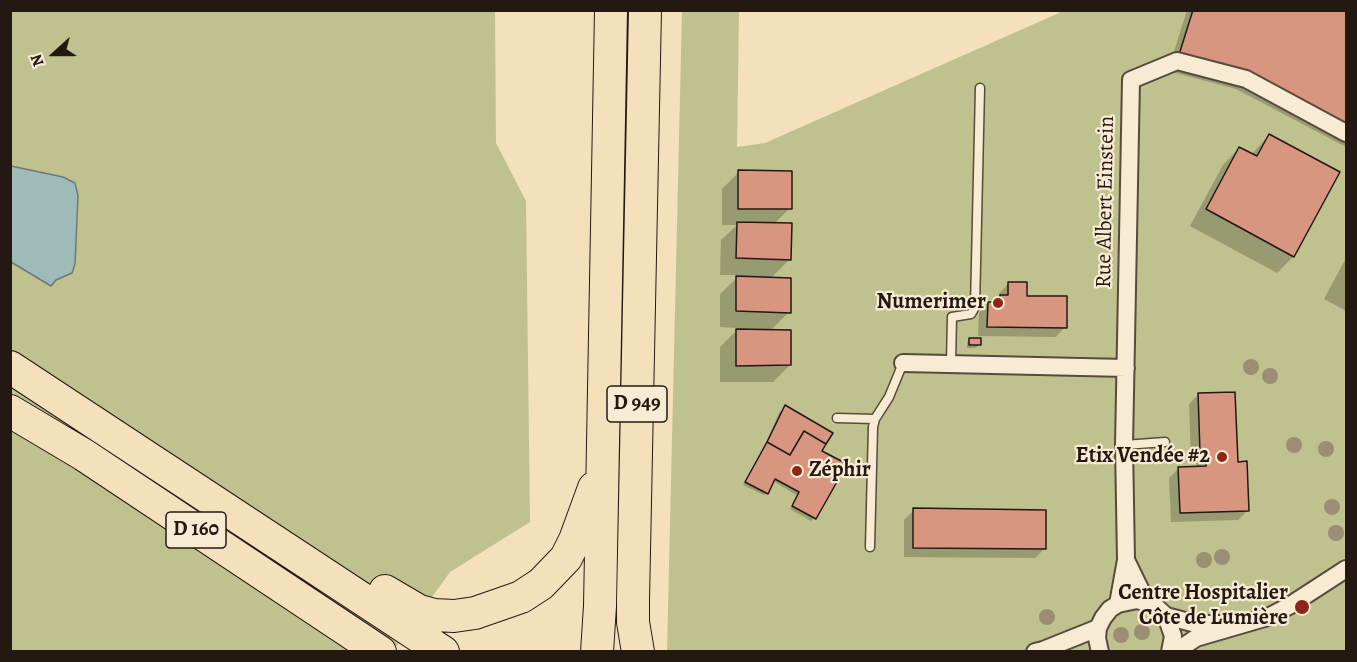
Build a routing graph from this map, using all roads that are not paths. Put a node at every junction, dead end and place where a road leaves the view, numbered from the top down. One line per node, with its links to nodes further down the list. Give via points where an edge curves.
1 (611, 10): 14 (highway, D 949)
2 (645, 10): 27 (highway, D 949, via 633,611)
3 (980, 88): 6 (lane, via 975,307 971,314 952,317)
4 (1347, 132): 8 (street, Rue Albert Einstein, via 1246,79 1177,61 1131,80)
5 (903, 363): 6 (street); 11 (lane)
6 (951, 363): 8 (street)
7 (10, 367): 15 (highway, D 160)
8 (1126, 368): 13 (street, Rue Albert Einstein)
9 (10, 411): 24 (highway, D 160, via 84,455)
10 (837, 418): 11 (lane)
11 (875, 419): 16 (lane)
12 (1165, 442): 13 (lane)
13 (1124, 445): 17 (street, Rue Albert Einstein)
14 (602, 465): 15 (highway, via 575,540 554,573 521,597 475,613 454,616 419,611); 26 (highway, D 949)
15 (254, 526): 25 (highway, D 160)
16 (870, 547)
17 (1126, 560): 19 (street, Rue Albert Einstein); 20 (street, Rue Albert Einstein)
18 (1347, 569): 22 (street, via 1289,606)
19 (1146, 601): 20 (street); 21 (street)
20 (1118, 604): 23 (street)
21 (1166, 616): 22 (street, via 1196,624); 31 (street, via 1173,636)
22 (1244, 624): 32 (street, via 1196,638)
23 (1098, 627): 28 (street); 30 (street)
24 (380, 651)
25 (443, 651)
26 (597, 651)
27 (638, 651)
28 (1039, 651): 29 (street)
29 (1072, 651)
30 (1100, 651)
31 (1170, 651)
32 (1175, 651)

